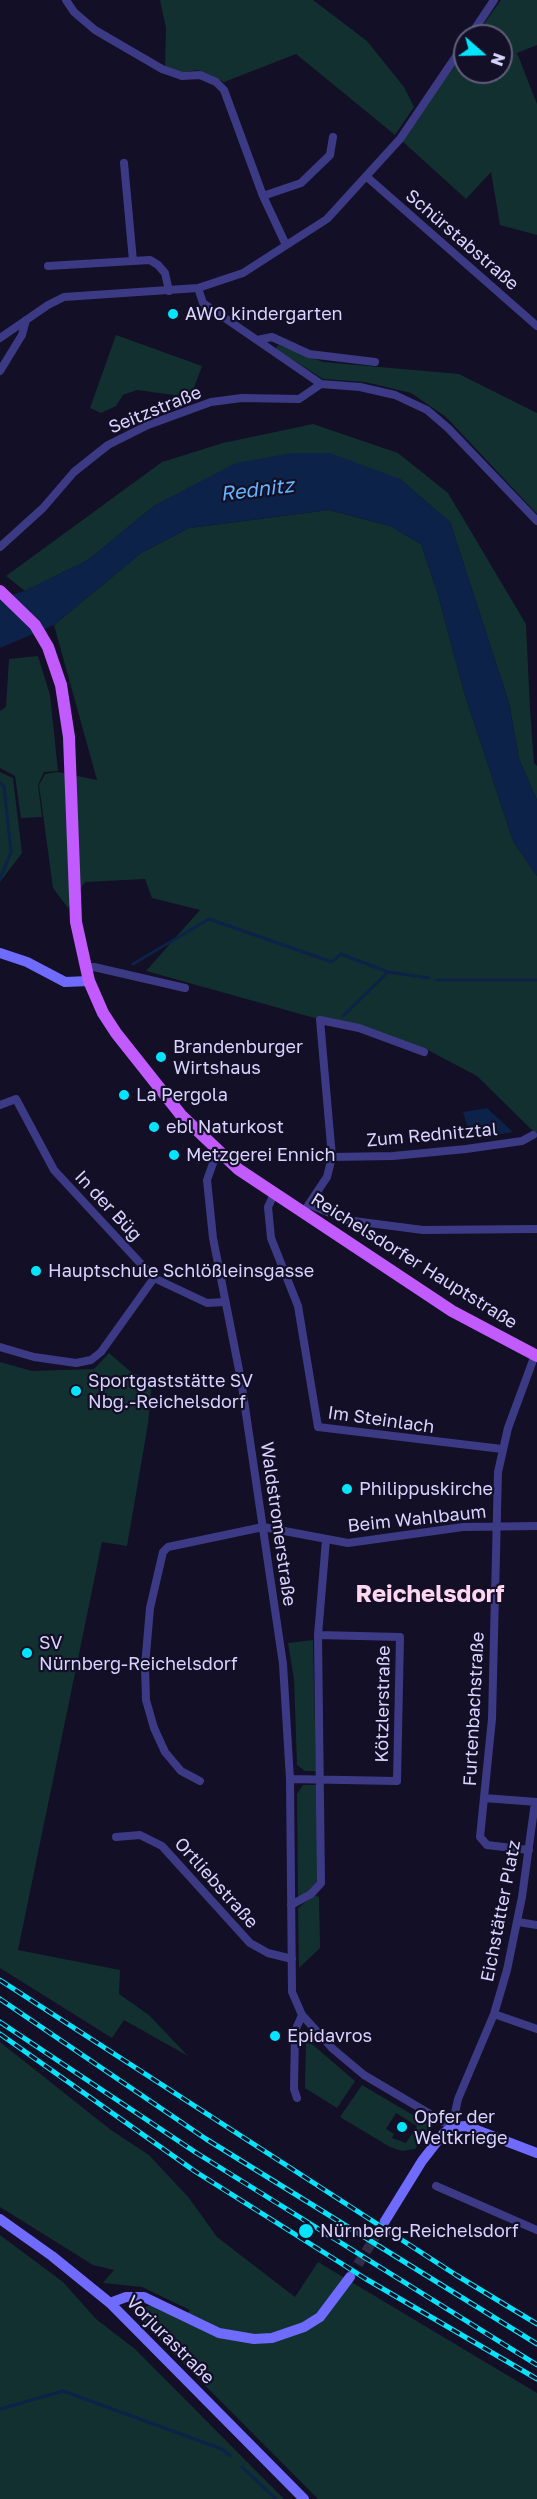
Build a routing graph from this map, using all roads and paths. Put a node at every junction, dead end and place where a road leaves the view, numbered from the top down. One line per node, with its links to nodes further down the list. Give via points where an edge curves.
1 (66, 0): 8 (street, via 95,30 162,69 182,76 200,75 216,82 224,90)
2 (494, 0): 3 (street)
3 (478, 24)
4 (453, 62): 7 (street, via 400,140)
5 (333, 137): 8 (street, via 330,154 301,183)
6 (124, 163): 10 (street)
7 (367, 177): 9 (street, via 327,219); 15 (street, Schürstabstraße)
8 (263, 196): 9 (street)
9 (286, 245): 12 (street, via 243,273)
10 (133, 261): 11 (street); 13 (street, via 150,260 158,265 165,273)
11 (48, 266)
12 (198, 288): 13 (street); 17 (street, via 203,303)
13 (169, 291): 14 (street, via 64,297)
14 (26, 320): 16 (street); 19 (street, via 22,335)
15 (537, 326)
16 (0, 338)
17 (257, 340): 18 (street, via 272,336 309,354); 20 (street)
18 (375, 362)
19 (0, 371)
20 (321, 384): 21 (street, via 395,395 427,410); 22 (street, Seitzstraße, via 299,399 211,402 148,425 108,445 74,472 43,508)
21 (537, 521)
22 (0, 547)
23 (0, 591): 25 (main road, Reichelsdorfer Hauptstraße, via 35,625 53,658 66,712 76,922)
24 (0, 953): 26 (main road, via 65,982)
25 (85, 968): 26 (main road, Reichelsdorfer Hauptstraße); 27 (street)
26 (89, 981): 31 (main road, Reichelsdorfer Hauptstraße, via 116,1034 181,1115)
27 (185, 988)
28 (424, 1052): 32 (street, via 359,1028 320,1020)
29 (0, 1105): 36 (street, In der Büg, via 16,1099 54,1170)
30 (533, 1135): 32 (street, Zum Rednitztal, via 522,1141 466,1149)
31 (217, 1152): 33 (main road, Reichelsdorfer Hauptstraße); 37 (street, Waldstromerstraße, via 207,1180)
32 (332, 1157): 34 (street, via 327,1177)
33 (274, 1194): 34 (main road, Reichelsdorfer Hauptstraße); 40 (street, Im Steinlach, via 268,1207 271,1238 298,1306 318,1427)
34 (306, 1209): 35 (street, via 346,1220 423,1230); 39 (main road, Reichelsdorfer Hauptstraße, via 472,1323)
35 (537, 1229)
36 (154, 1278): 37 (street, In der Büg, via 207,1303); 38 (street, via 101,1352 91,1360 76,1363)
37 (225, 1302): 42 (street, Waldstromerstraße)
38 (0, 1347)
39 (536, 1356): 40 (street, Furtenbachstraße)
40 (502, 1449): 43 (street, Furtenbachstraße)
41 (537, 1526): 43 (street, Beim Wahlbaum)
42 (263, 1527): 44 (street, Beim Wahlbaum); 46 (street, Waldstromerstraße, via 284,1664); 48 (street, Beim Wahlbaum, via 175,1544 163,1552 150,1608 146,1700 165,1752 181,1771)
43 (494, 1527): 44 (street, Beim Wahlbaum, via 463,1527 348,1543); 49 (street, Furtenbachstraße, via 493,1689)
44 (326, 1540): 45 (street, Waldstromerstraße)
45 (318, 1635): 47 (street, Waldstromerstraße); 47 (street, Kötzlerstraße, via 400,1637 397,1781)
46 (290, 1779): 47 (street, Kötzlerstraße); 53 (street, Waldstromerstraße)
47 (320, 1779): 53 (street, Waldstromerstraße, via 321,1883)
48 (200, 1781)
49 (484, 1798): 50 (street); 52 (street, Furtenbachstraße, via 480,1837 487,1845)
50 (536, 1802): 52 (street, Eichstätter Platz)
51 (116, 1838): 56 (street, Ortliebstraße, via 140,1835 162,1846 250,1943)
52 (529, 1850): 54 (street, Eichstätter Platz)
53 (291, 1905): 56 (street, Waldstromerstraße)
54 (518, 1922): 55 (street); 57 (street, Eichstätter Platz)
55 (537, 1925)
56 (292, 1959): 58 (street, Waldstromerstraße, via 292,1992)
57 (494, 2014): 59 (street); 61 (street, Eichstätter Platz, via 458,2099)
58 (302, 2015): 60 (street, via 295,2031); 61 (street, Waldstromerstraße, via 364,2075)
59 (537, 2029)
60 (297, 2098)
61 (452, 2127): 62 (main road, via 466,2126); 65 (main road, via 422,2161)
62 (537, 2153)
63 (436, 2186): 66 (street)
64 (0, 2218): 68 (main road, Vorjurastraße)
65 (385, 2221)
66 (537, 2230)
67 (350, 2277): 68 (main road, via 320,2317 272,2338 254,2339 219,2332 144,2297 126,2297)
68 (110, 2303): 69 (main road, Vorjurastraße)
69 (304, 2499)

